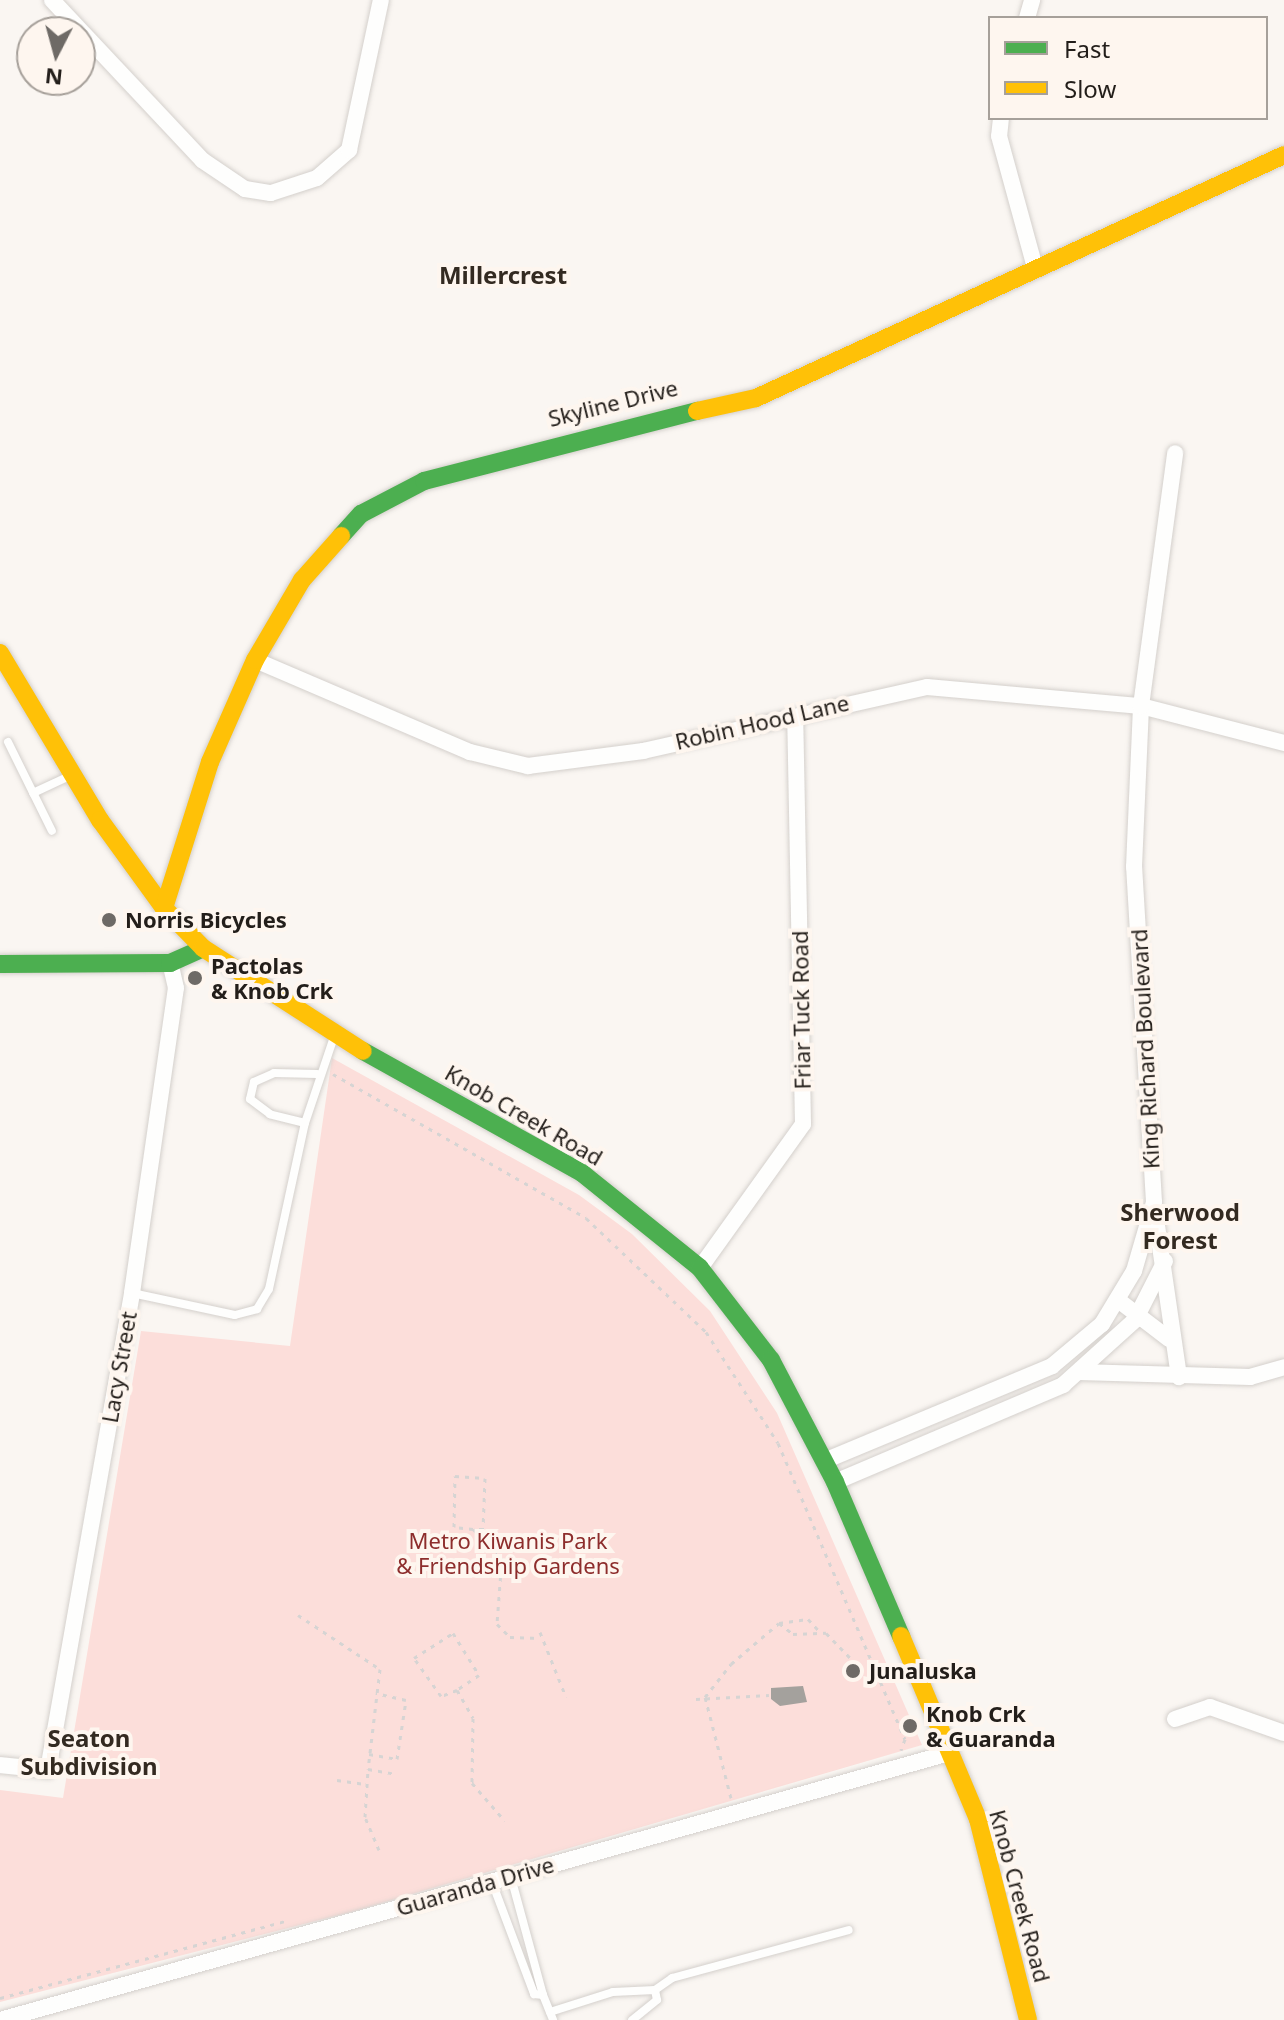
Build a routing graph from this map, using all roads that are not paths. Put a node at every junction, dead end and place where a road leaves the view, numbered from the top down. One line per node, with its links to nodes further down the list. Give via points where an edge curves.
1 (52, 0): 2 (street, via 202,160 245,189 271,193 317,178 349,150)
2 (381, 0)
3 (1001, 120): 5 (street, via 999,136)
4 (1284, 155): 5 (main road, Skyline Drive)
5 (1035, 268): 8 (main road, Skyline Drive, via 756,398 569,439 392,495 337,535)
6 (1175, 453): 9 (street, King Richard Boulevard)
7 (0, 653): 13 (main road, Knob Creek Road)
8 (255, 660): 10 (street, Robin Hood Lane, via 470,752 528,766); 16 (main road, Skyline Drive, via 210,762)
9 (1141, 706): 10 (street, Robin Hood Lane, via 927,687); 12 (street, Robin Hood Lane); 23 (street, King Richard Boulevard, via 1134,867)
10 (795, 719): 25 (street, Friar Tuck Road, via 803,1124)
11 (8, 742): 14 (lane)
12 (1284, 743)
13 (73, 774): 14 (lane); 16 (main road, Knob Creek Road)
14 (33, 793): 15 (lane)
15 (52, 831)
16 (164, 908): 17 (main road, Knob Creek Road)
17 (203, 948): 18 (main road); 20 (main road, Knob Creek Road)
18 (170, 963): 19 (main road); 26 (street, Lacy Street, via 176,988)
19 (0, 964)
20 (335, 1036): 21 (lane); 25 (main road, Knob Creek Road, via 582,1173)
21 (319, 1071): 22 (lane); 22 (lane, via 274,1073 254,1082 250,1099 270,1114)
22 (305, 1123): 26 (lane, via 269,1289 257,1309 235,1315)
23 (1154, 1202): 24 (street); 27 (street, King Richard Boulevard)
24 (1165, 1261): 28 (street); 29 (street)
25 (700, 1268): 35 (main road, Knob Creek Road, via 771,1360)
26 (132, 1293): 40 (street, Lacy Street, via 48,1770)
27 (1118, 1300): 28 (street); 30 (street, King Richard Boulevard)
28 (1139, 1313): 29 (street); 32 (street)
29 (1169, 1339): 33 (street)
30 (1052, 1366): 34 (street); 35 (street, King Richard Boulevard)
31 (1284, 1367): 33 (street, via 1250,1377)
32 (1079, 1372): 33 (street); 34 (street)
33 (1179, 1377)
34 (1063, 1385): 36 (street)
35 (824, 1461): 36 (main road, Knob Creek Road)
36 (835, 1482): 39 (main road, Knob Creek Road)
37 (1175, 1719): 38 (street, via 1210,1707)
38 (1284, 1733)
39 (949, 1753): 41 (street, Guaranda Drive); 49 (main road, Knob Creek Road, via 978,1819)
40 (0, 1765)
41 (510, 1876): 42 (street, Guaranda Drive); 45 (lane)
42 (492, 1882): 45 (lane, via 534,1994); 47 (street, Guaranda Drive)
43 (849, 1930): 44 (lane, via 672,1978)
44 (655, 1990): 46 (lane, via 613,1992); 48 (lane, via 657,2000)
45 (543, 1995): 46 (lane)
46 (551, 2016)
47 (0, 2020)
48 (632, 2020)
49 (1028, 2020)

